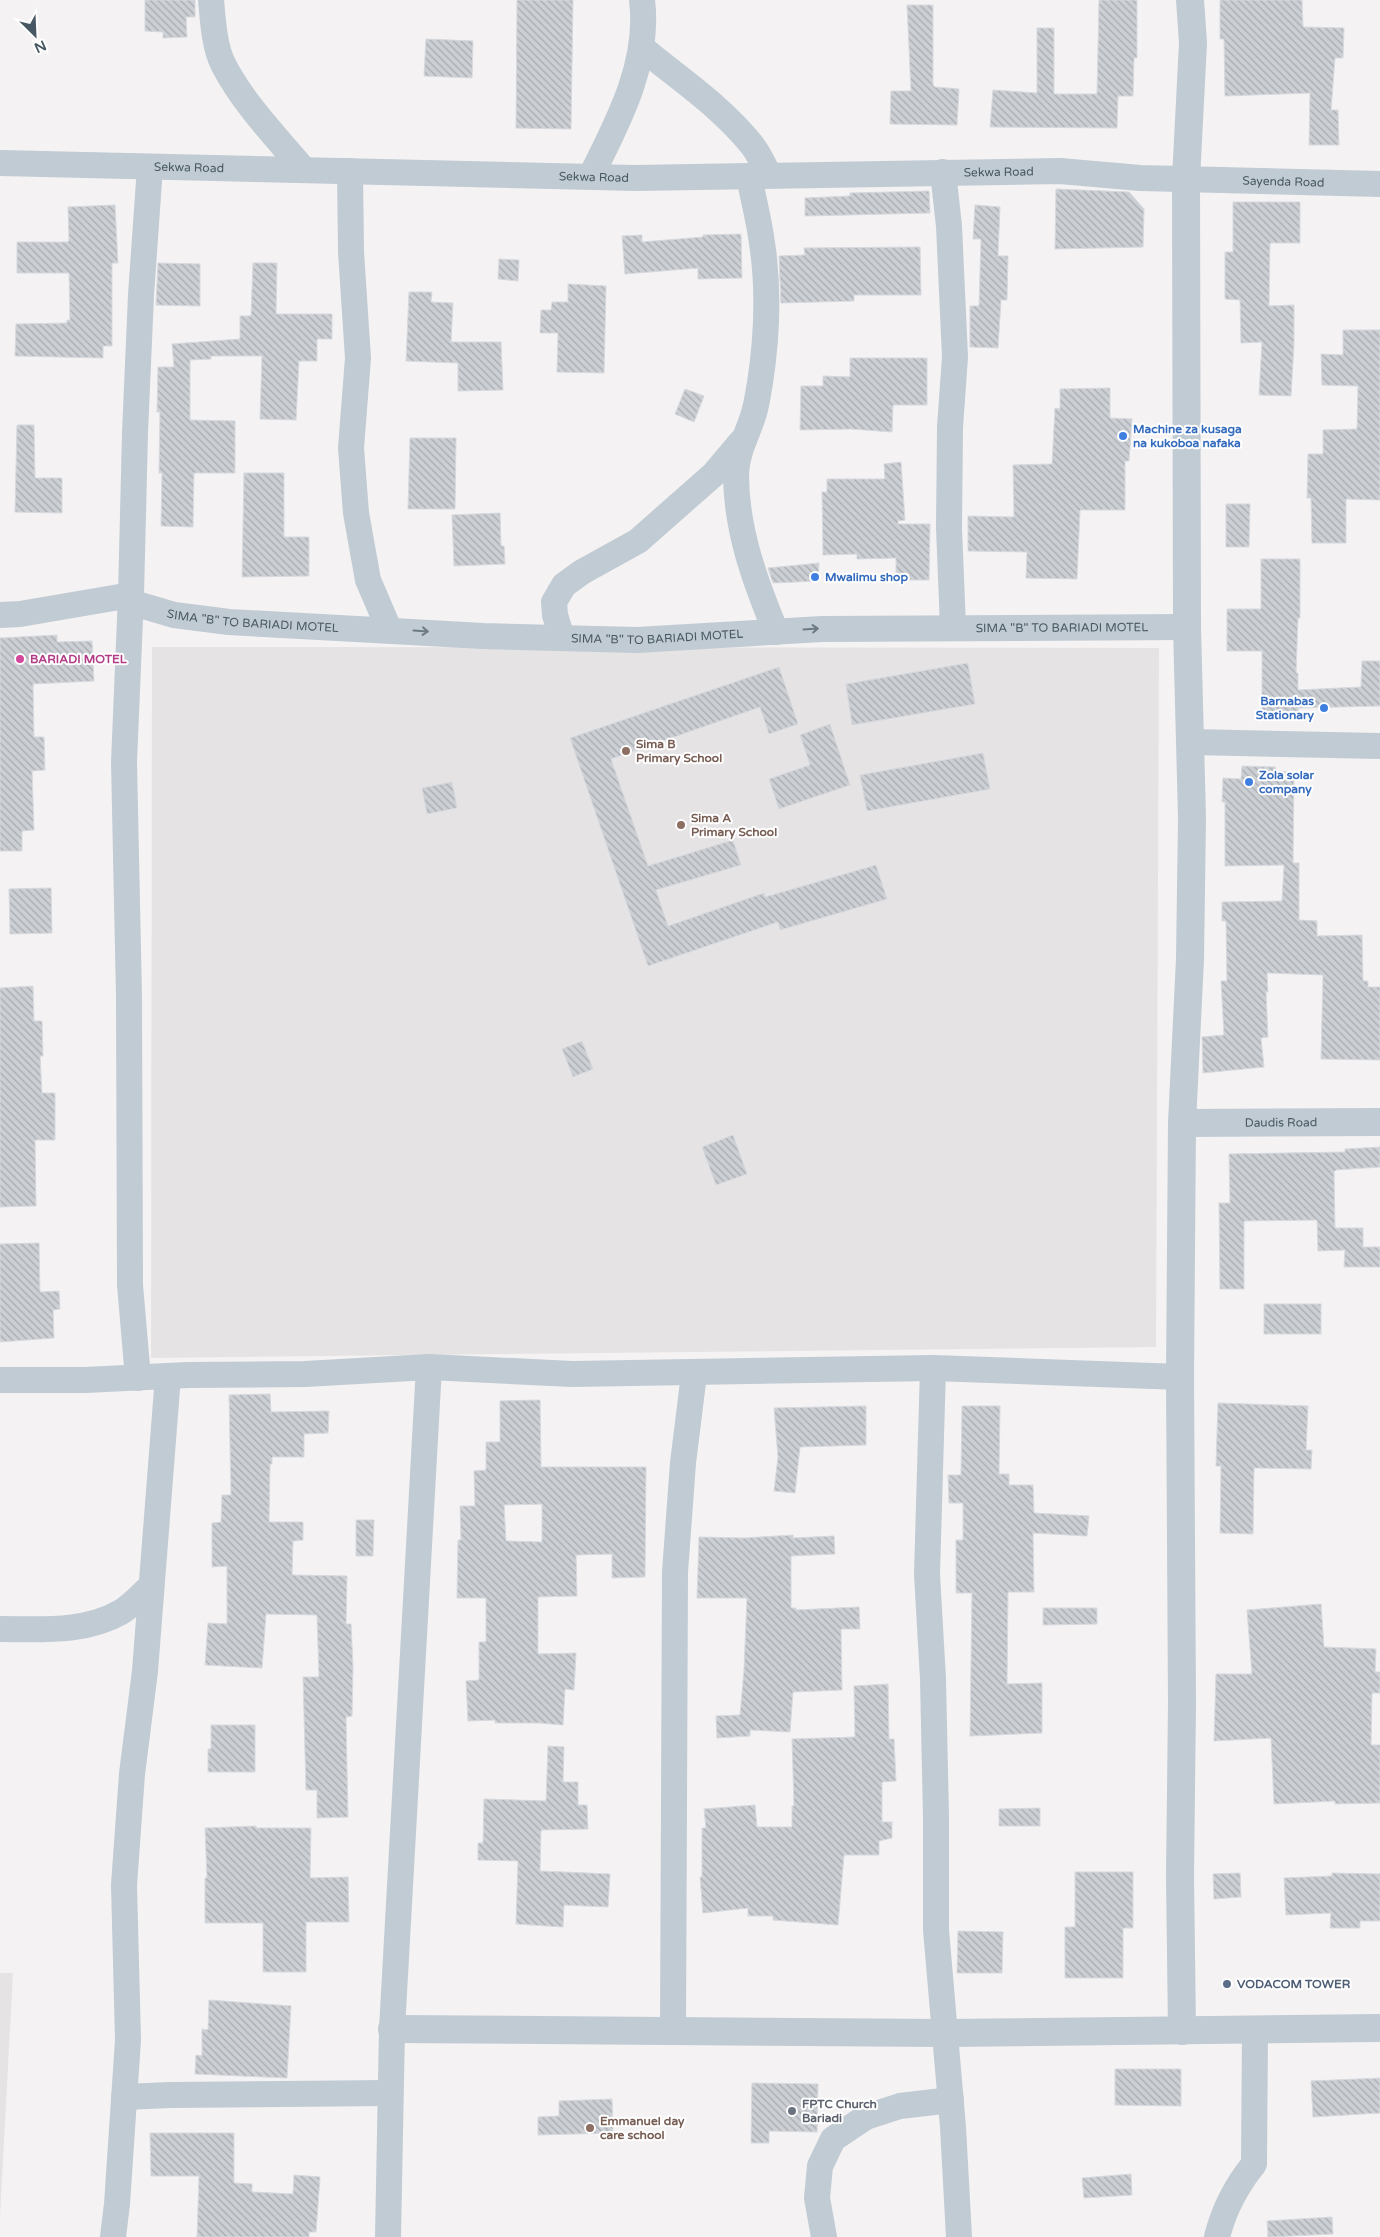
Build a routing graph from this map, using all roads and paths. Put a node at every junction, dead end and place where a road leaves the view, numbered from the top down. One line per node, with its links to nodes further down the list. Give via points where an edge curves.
1 (211, 0): 7 (street, via 213,28 222,62 241,93)
2 (642, 0): 4 (street)
3 (1190, 0): 12 (street, via 1192,42)
4 (641, 48): 10 (street, via 709,101 738,129 753,146); 11 (street, via 634,81)
5 (0, 163): 6 (street, Sekwa Road)
6 (150, 167): 7 (street, Sekwa Road); 15 (street, via 135,423)
7 (304, 170): 8 (street, Sekwa Road)
8 (350, 172): 11 (street, Sekwa Road); 19 (street, via 358,358 350,448 356,513 368,580)
9 (943, 172): 10 (street, Sekwa Road); 12 (street, Sekwa Road, via 1060,171); 17 (street, via 955,357 950,427 949,528)
10 (759, 175): 11 (street, Sekwa Road); 14 (street, via 766,280 765,332 754,414)
11 (591, 176)
12 (1186, 179): 13 (street, Sayenda Road); 18 (street)
13 (1380, 184)
14 (742, 441): 20 (street, via 736,472 737,500 756,582); 21 (street, via 714,474 638,541 564,585 554,602)
15 (131, 598): 16 (street); 19 (street, SIMA "B" TO BARIADI MOTEL, via 174,615 229,622); 31 (street, via 124,762 130,1285)
16 (0, 615)
17 (953, 627): 18 (street, SIMA "B" TO BARIADI MOTEL); 20 (street, SIMA "B" TO BARIADI MOTEL, one-way to 17)
18 (1188, 627): 22 (street)
19 (389, 629): 21 (street, SIMA "B" TO BARIADI MOTEL, one-way to 21)
20 (776, 632): 21 (street, SIMA "B" TO BARIADI MOTEL, via 637,640)
21 (562, 638)
22 (1192, 742): 23 (street); 25 (street, via 1190,959)
23 (1380, 746)
24 (1380, 1122): 25 (street, Daudis Road)
25 (1182, 1123): 30 (street)
26 (429, 1367): 28 (street, via 572,1374); 29 (street, via 305,1374); 36 (street)
27 (933, 1368): 28 (street); 30 (street); 40 (street, via 927,1574 933,1679 936,1930)
28 (694, 1374): 38 (street, via 675,1572)
29 (168, 1376): 31 (street); 33 (street)
30 (1180, 1376): 39 (street)
31 (138, 1378): 32 (street)
32 (0, 1380)
33 (150, 1587): 34 (street, via 122,1611 94,1624 51,1629); 42 (street, via 124,1885 128,2040)
34 (0, 1629)
35 (1380, 2028): 37 (street)
36 (392, 2029): 38 (street); 41 (street)
37 (1255, 2030): 39 (street); 48 (street, via 1254,2164 1226,2207)
38 (673, 2031): 40 (street)
39 (1182, 2031): 40 (street)
40 (945, 2033): 43 (street)
41 (390, 2093): 42 (street); 45 (street)
42 (124, 2097): 44 (street)
43 (951, 2100): 46 (street, via 900,2106 866,2116 833,2139 820,2166 817,2198); 47 (street)
44 (113, 2237)
45 (388, 2237)
46 (824, 2237)
47 (959, 2237)
48 (1217, 2237)

